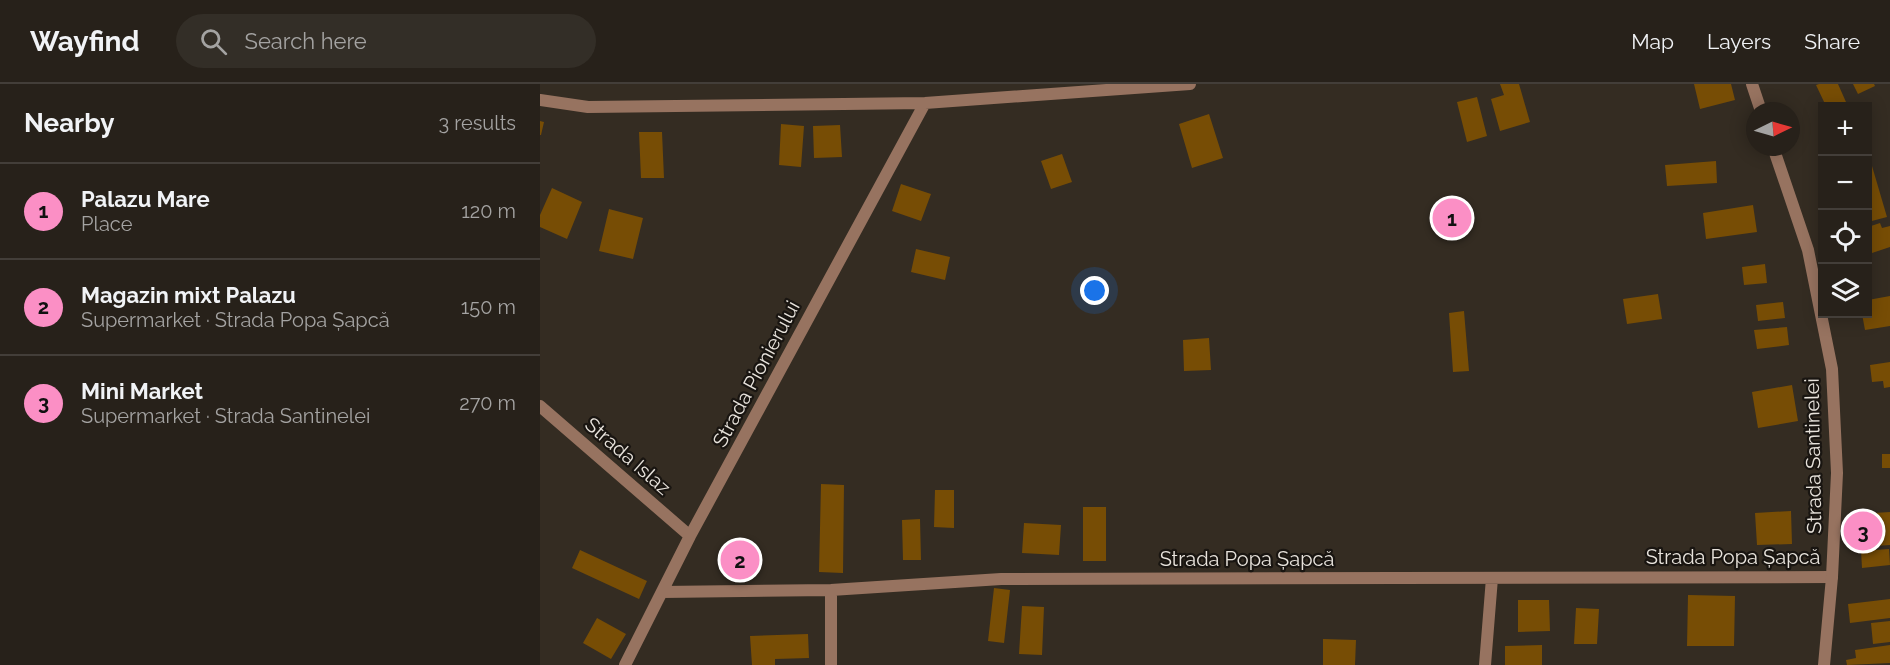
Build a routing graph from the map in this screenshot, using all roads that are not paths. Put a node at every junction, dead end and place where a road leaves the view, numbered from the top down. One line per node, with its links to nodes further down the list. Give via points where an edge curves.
1 (1190, 84): 5 (street)
2 (1752, 84): 4 (street)
3 (540, 100): 5 (street, via 588,107)
4 (1758, 102)
5 (925, 103): 8 (street, Strada Pionierului)
6 (1776, 156): 9 (street, Strada Santinelei, via 1808,250 1832,369 1837,473)
7 (540, 405): 8 (street, Strada Islaz)
8 (690, 536): 12 (street, Strada Pionierului)
9 (1832, 577): 10 (street, Strada Popa Șapcă); 16 (street, Strada Santinelei)
10 (1492, 578): 11 (street, Strada Popa Șapcă, via 1000,579); 15 (street)
11 (831, 590): 12 (street, Strada Popa Șapcă); 14 (street)
12 (662, 591): 13 (street, Strada Pionierului)
13 (625, 665)
14 (831, 665)
15 (1485, 665)
16 (1824, 665)

